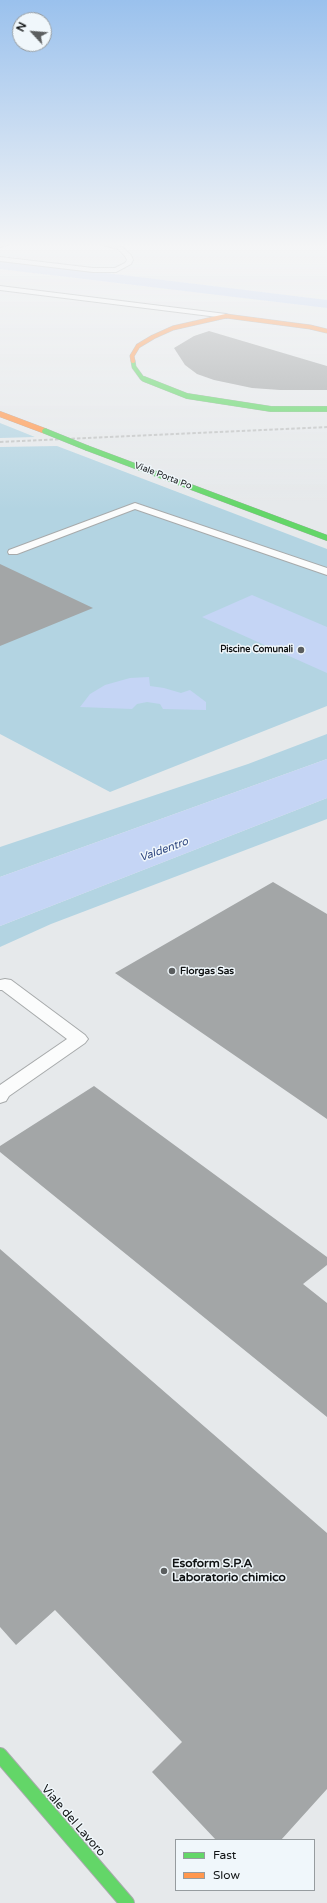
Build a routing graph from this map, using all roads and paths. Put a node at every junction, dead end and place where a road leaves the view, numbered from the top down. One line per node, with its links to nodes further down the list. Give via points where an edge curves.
1 (162, 333): 2 (street, via 138,346 132,356 134,367 142,378 158,386 187,396 224,404 271,409)
2 (327, 409)
3 (0, 414): 4 (street, Viale Porta Po, bridge)
4 (327, 538)
5 (13, 552): 6 (lane, via 135,506)
6 (327, 572)
7 (0, 985): 8 (lane, via 5,984 79,1039 3,1092)
8 (0, 1097)
9 (0, 1755): 10 (street, Viale del Lavoro)
10 (127, 1903)

